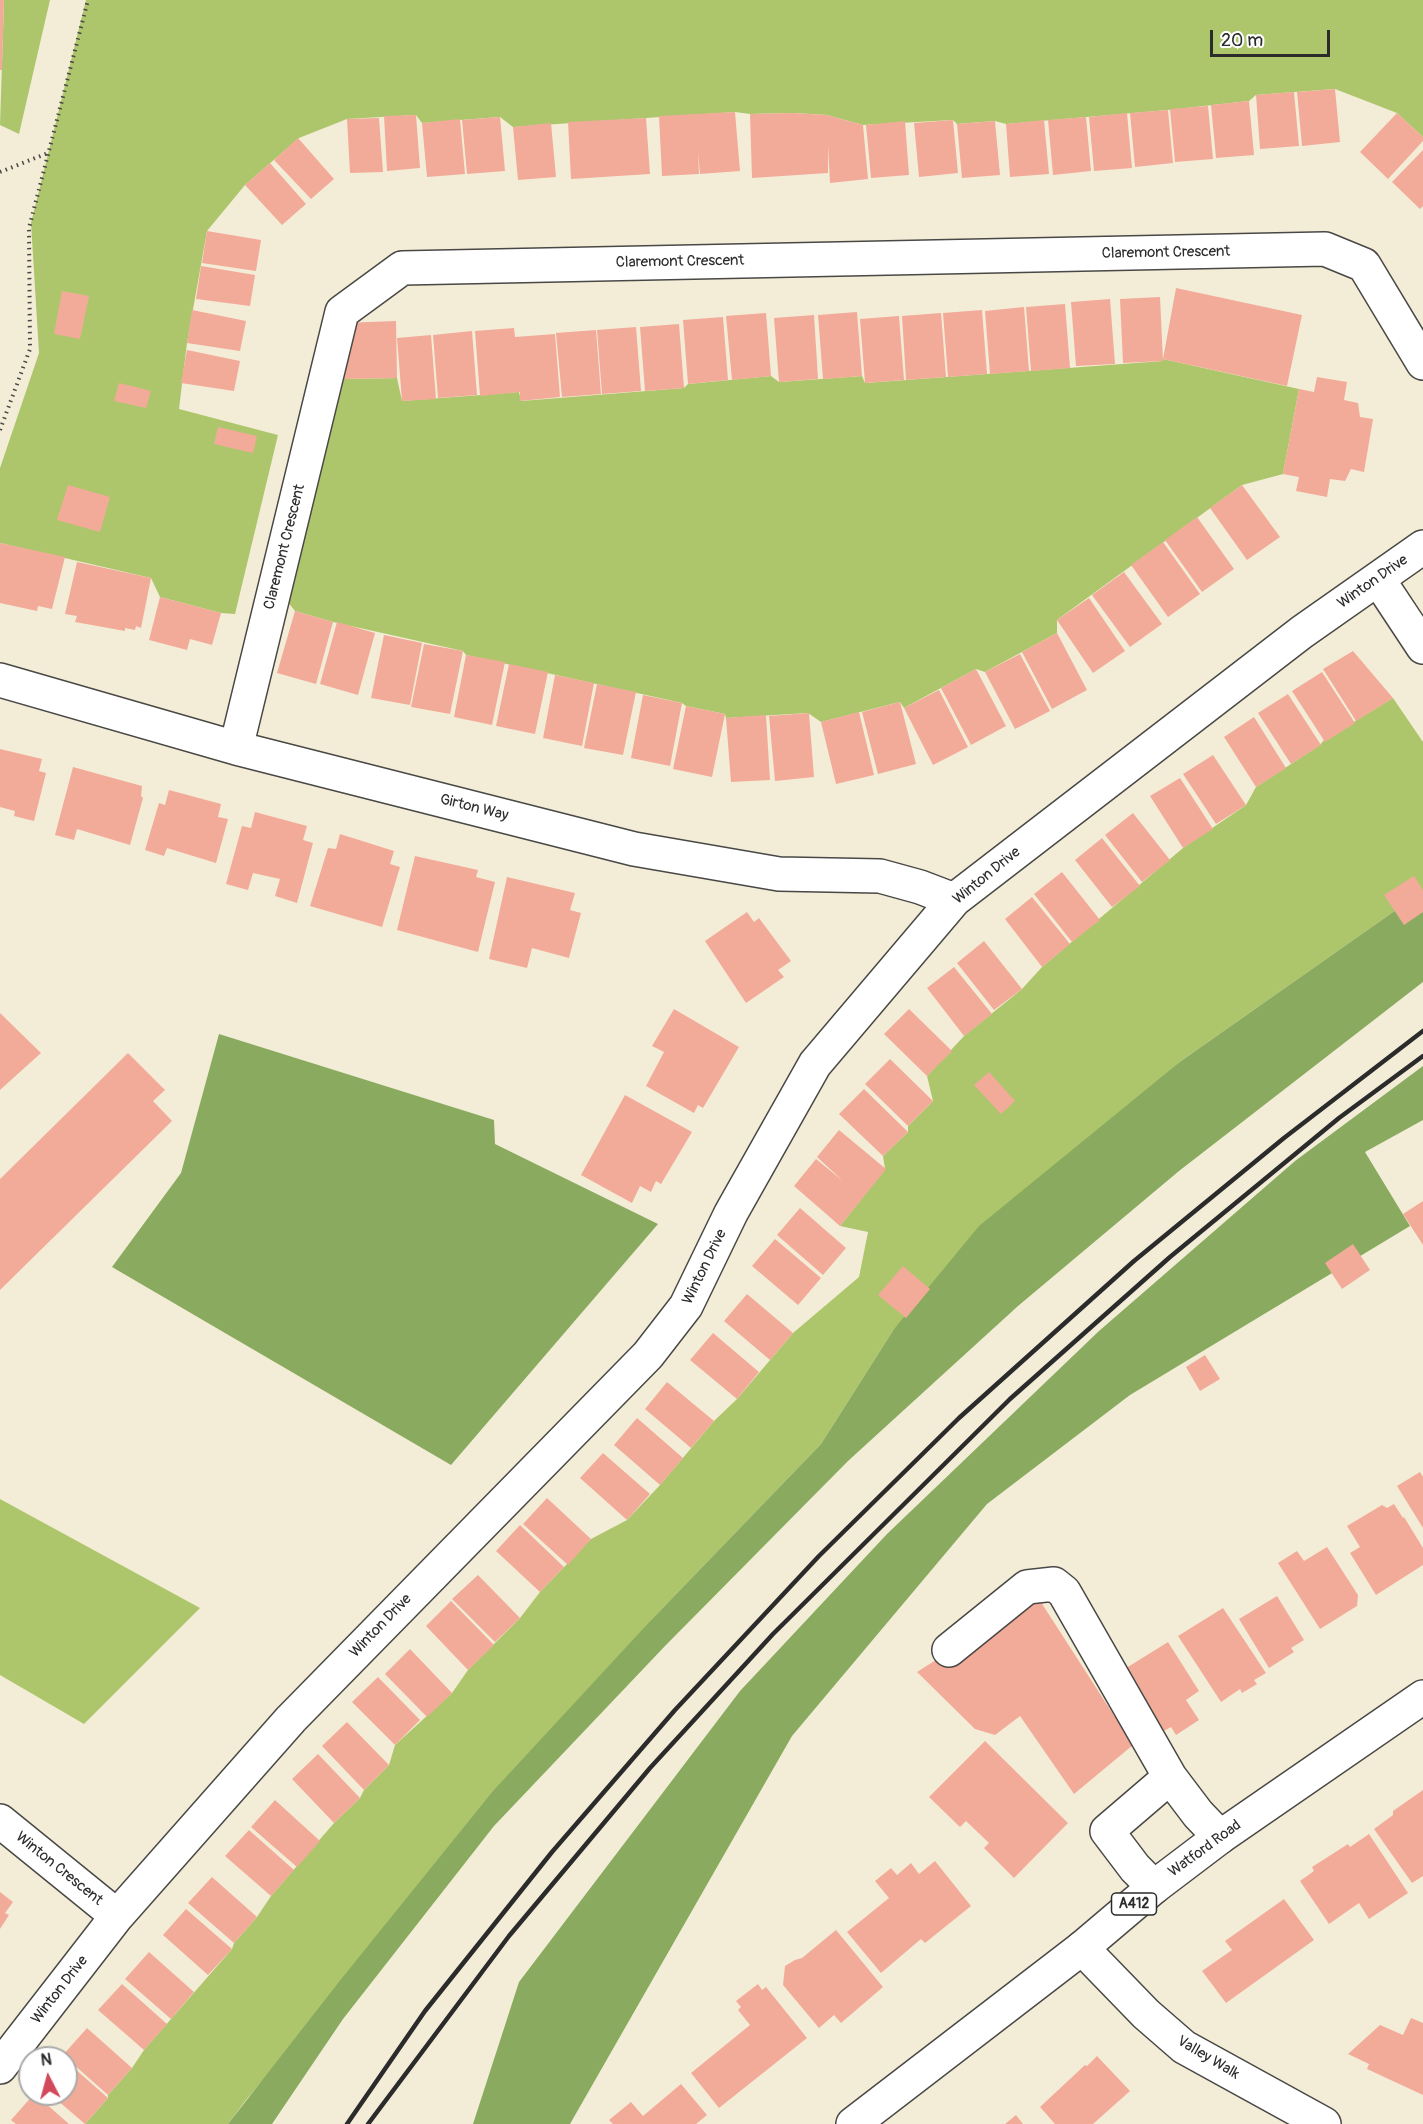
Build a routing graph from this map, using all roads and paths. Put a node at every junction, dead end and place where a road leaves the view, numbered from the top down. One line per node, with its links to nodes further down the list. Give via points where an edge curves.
1 (88, 0): 2 (path)
2 (48, 153): 3 (path); 5 (path, via 29,228 30,349)
3 (0, 172)
4 (1423, 363): 10 (street, Claremont Crescent, via 1364,265 1325,249 402,268 342,312)
5 (0, 430)
6 (1423, 547): 7 (street, Winton Drive)
7 (1378, 579): 8 (street); 11 (street, Winton Drive, via 1302,632)
8 (1423, 648)
9 (0, 680): 10 (street, Girton Way)
10 (236, 748): 11 (street, Girton Way, via 634,849 779,874 880,876)
11 (954, 900): 18 (street, Winton Drive, via 815,1064 731,1213 686,1306 648,1355 291,1719)
12 (949, 1650): 14 (street, via 1027,1587 1054,1584 1064,1592)
13 (1423, 1697): 16 (street, Watford Road / A412)
14 (1170, 1777): 16 (street); 17 (street, via 1107,1831)
15 (0, 1821): 18 (street, Winton Crescent)
16 (1220, 1837): 17 (street, Watford Road / A412)
17 (1154, 1887): 19 (street, Watford Road / A412)
18 (117, 1916): 20 (street, Winton Drive)
19 (1082, 1948): 21 (street, Watford Road / A412); 22 (street, Valley Walk, via 1184,2047)
20 (0, 2067)
21 (853, 2124)
22 (1324, 2124)

